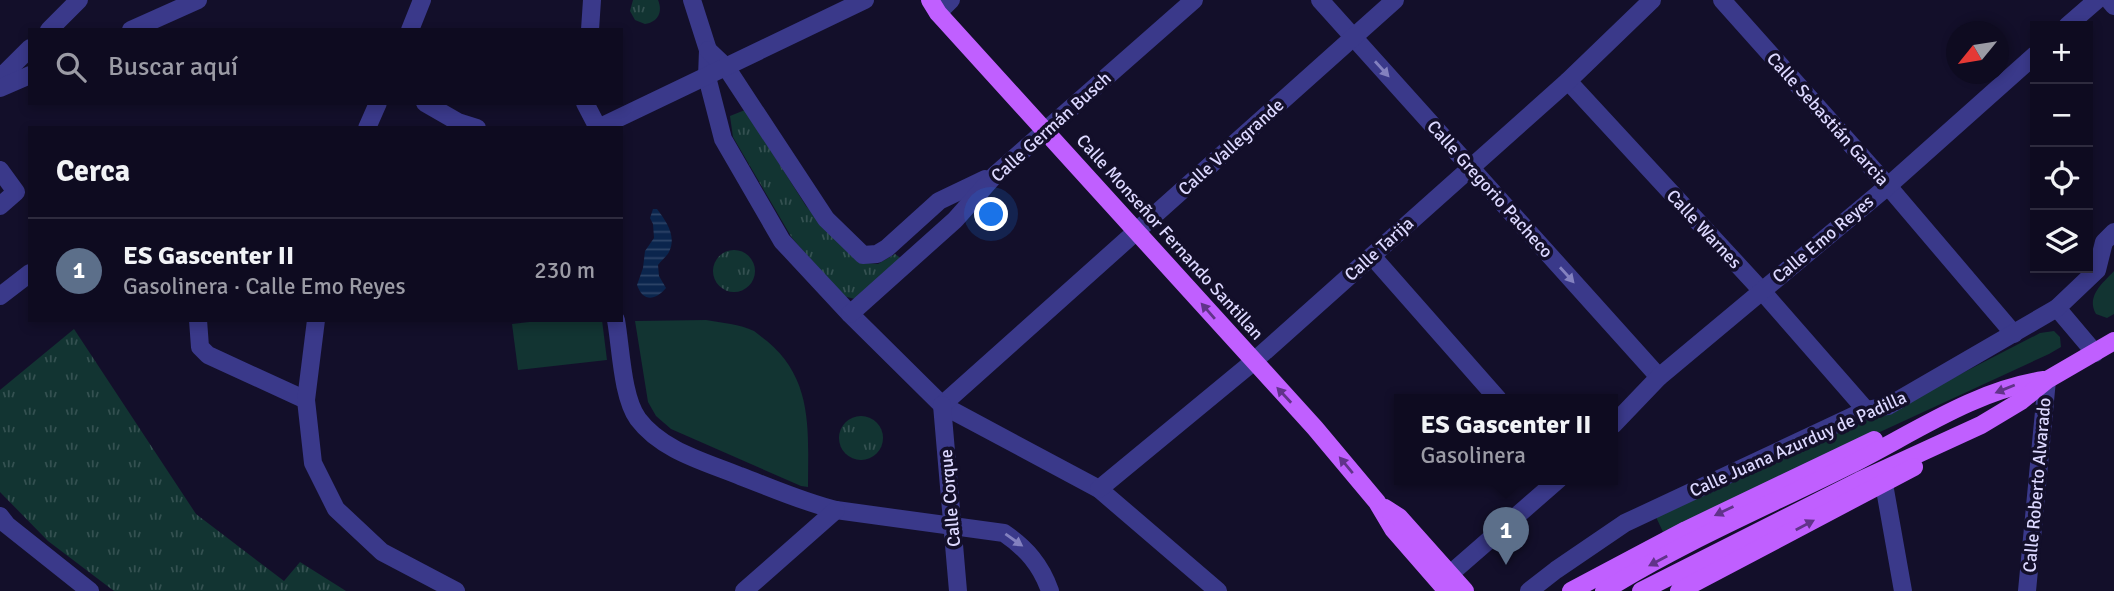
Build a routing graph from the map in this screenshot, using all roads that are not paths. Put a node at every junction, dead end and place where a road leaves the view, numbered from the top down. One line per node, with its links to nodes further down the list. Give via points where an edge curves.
1 (198, 0): 19 (street)
2 (422, 0): 20 (street)
3 (592, 0): 21 (street)
4 (692, 0): 24 (street)
5 (865, 0): 26 (street)
6 (951, 0): 16 (street)
7 (1194, 0): 39 (street, Calle Germán Busch)
8 (1321, 0): 22 (street, Calle Gregorio Pacheco)
9 (1395, 0): 22 (street, Calle Vallegrande)
10 (1651, 0): 30 (street, Calle Tarija)
11 (1721, 0): 43 (street, Calle Sebastián Garcia)
12 (2097, 0): 17 (street)
13 (2109, 0): 15 (street)
14 (70, 3): 18 (street)
15 (2114, 6)
16 (934, 7): 39 (main road, Calle Monseñor Fernando Santillan)
17 (2073, 21)
18 (51, 28)
19 (135, 28)
20 (411, 28)
21 (590, 28)
22 (1354, 38): 40 (street, Calle Gregorio Pacheco, one-way to 40); 45 (street, Calle Vallegrande)
23 (28, 50): 29 (street)
24 (708, 50): 26 (street); 28 (street)
25 (2030, 59): 43 (street, Calle Emo Reyes)
26 (726, 67): 28 (street); 42 (street, via 825,219 863,256 887,248 939,201)
27 (28, 76): 31 (street)
28 (707, 77): 38 (street); 52 (street, via 723,139 782,241)
29 (0, 78)
30 (1568, 81): 40 (street, Calle Tarija); 49 (street, Calle Warnes)
31 (0, 88)
32 (377, 105): 35 (street)
33 (428, 105): 36 (street)
34 (586, 105): 37 (street)
35 (368, 126)
36 (471, 126)
37 (597, 126)
38 (602, 126)
39 (1046, 130): 42 (street, Calle Germán Busch); 45 (main road, Calle Monseñor Fernando Santillan)
40 (1470, 167): 47 (street, Calle Tarija); 60 (street, Calle Gregorio Pacheco, one-way to 60)
41 (0, 170): 44 (street, via 16,192)
42 (995, 175): 52 (street, Calle Germán Busch, via 955,220)
43 (1888, 186): 49 (street, Calle Emo Reyes); 56 (street, Calle Sebastián Garcia)
44 (0, 206)
45 (1137, 231): 59 (main road, Calle Monseñor Fernando Santillan, one-way to 45); 64 (street, Calle Vallegrande)
46 (2114, 232): 51 (street, Calle Juana Azurduy de Padilla, via 2104,242 2097,270)
47 (1372, 256): 59 (street, Calle Tarija); 62 (street)
48 (28, 275): 50 (street)
49 (1762, 291): 60 (street, Calle Emo Reyes); 66 (street, Calle Warnes)
50 (0, 296)
51 (2057, 308): 56 (street, Calle Juana Azurduy de Padilla); 58 (street)
52 (850, 314): 64 (street)
53 (198, 322): 63 (street, via 200,347 208,355)
54 (316, 322): 63 (street)
55 (616, 322): 73 (street, via 628,396 638,418 653,434 677,450)
56 (2014, 334): 66 (street, Calle Juana Azurduy de Padilla, via 1888,406)
57 (2114, 341): 58 (main road)
58 (2095, 353): 61 (main road)
59 (1253, 362): 72 (street, Calle Tarija); 76 (main road, Calle Monseñor Fernando Santillan, one-way to 59, via 1399,517 1377,502)
60 (1659, 377): 67 (street, Calle Emo Reyes)
61 (2046, 380): 65 (main road, one-way to 65, via 2019,384); 68 (main road); 90 (street, Calle Roberto Alvarado)
62 (1494, 394)
63 (306, 400): 78 (street, via 313,463 336,509 382,552)
64 (942, 405): 72 (street); 75 (street, Calle Corque)
65 (1965, 405): 69 (main road); 85 (main road, one-way to 85, via 1931,414 1842,454)
66 (1866, 410): 84 (street, Calle Juana Azurduy de Padilla, via 1625,523)
67 (1618, 420)
68 (1981, 425): 69 (main road); 70 (main road)
69 (1854, 473): 86 (main road, one-way to 86, via 1692,543); 87 (main road)
70 (1884, 484): 88 (main road, one-way to 70); 89 (street)
71 (1553, 485): 76 (street)
72 (1099, 489): 82 (street)
73 (836, 510): 75 (street); 79 (street)
74 (2, 525): 77 (street)
75 (952, 525): 80 (street, Calle Corque); 81 (street, one-way to 81, via 1004,533 1024,547)
76 (1449, 582): 83 (main road, Calle Monseñor Fernando Santillan)
77 (90, 591)
78 (456, 591)
79 (744, 591)
80 (958, 591)
81 (1050, 591)
82 (1218, 591)
83 (1465, 591)
84 (1529, 591)
85 (1571, 591)
86 (1604, 591)
87 (1641, 591)
88 (1679, 591)
89 (1903, 591)
90 (2027, 591)

